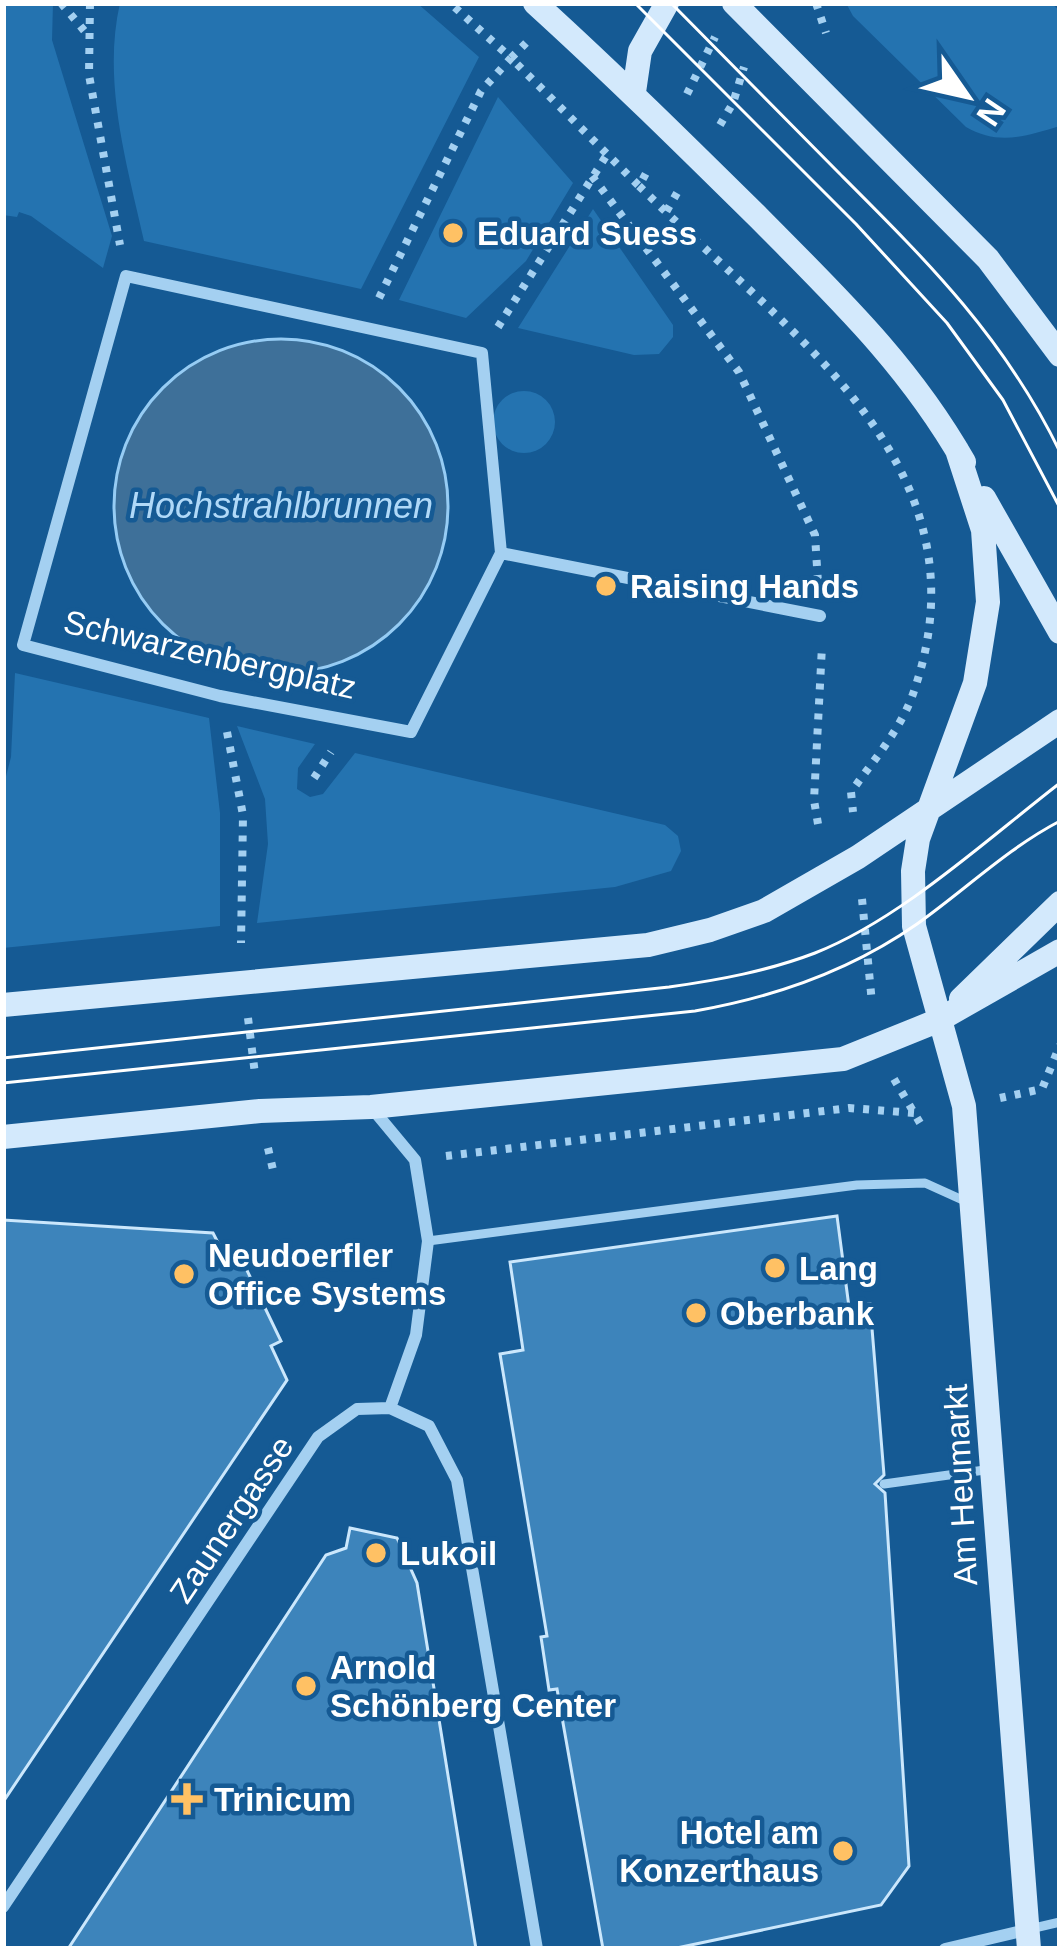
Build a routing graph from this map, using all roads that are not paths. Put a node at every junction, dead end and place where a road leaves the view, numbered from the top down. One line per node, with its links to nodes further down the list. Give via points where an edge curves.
1 (535, 3): 4 (street)
2 (667, 3): 4 (street, via 640,51)
3 (734, 3): 5 (street, via 988,259)
4 (634, 92): 6 (street, via 868,327 920,388)
5 (1060, 355)
6 (957, 450): 9 (street); 11 (street, via 983,530 988,602 975,682)
7 (501, 553): 7 (street, Schwarzenbergplatz, via 411,732 220,696 23,645 126,276 482,353); 8 (street)
8 (820, 616)
9 (1060, 632)
10 (1060, 721): 11 (street)
11 (928, 808): 14 (street, via 764,910 648,945); 15 (street, via 913,872 914,926)
12 (1060, 903): 15 (street)
13 (1060, 951): 15 (street)
14 (3, 1005)
15 (937, 1021): 16 (street, via 842,1059); 18 (street, Am Heumarkt, via 964,1106)
16 (371, 1107): 17 (street); 19 (street, via 415,1160)
17 (3, 1137)
18 (970, 1203): 19 (lane, via 925,1183 857,1185); 21 (street, Am Heumarkt)
19 (428, 1241): 20 (street, via 416,1335)
20 (390, 1408): 23 (street, Zaunergasse, via 357,1409 318,1437); 26 (street, via 429,1426 457,1480)
21 (993, 1469): 22 (lane); 25 (street, Am Heumarkt)
22 (884, 1484)
23 (3, 1907)
24 (1060, 1922): 25 (lane)
25 (1027, 1939): 27 (street)
26 (536, 1949)
27 (945, 1949)

